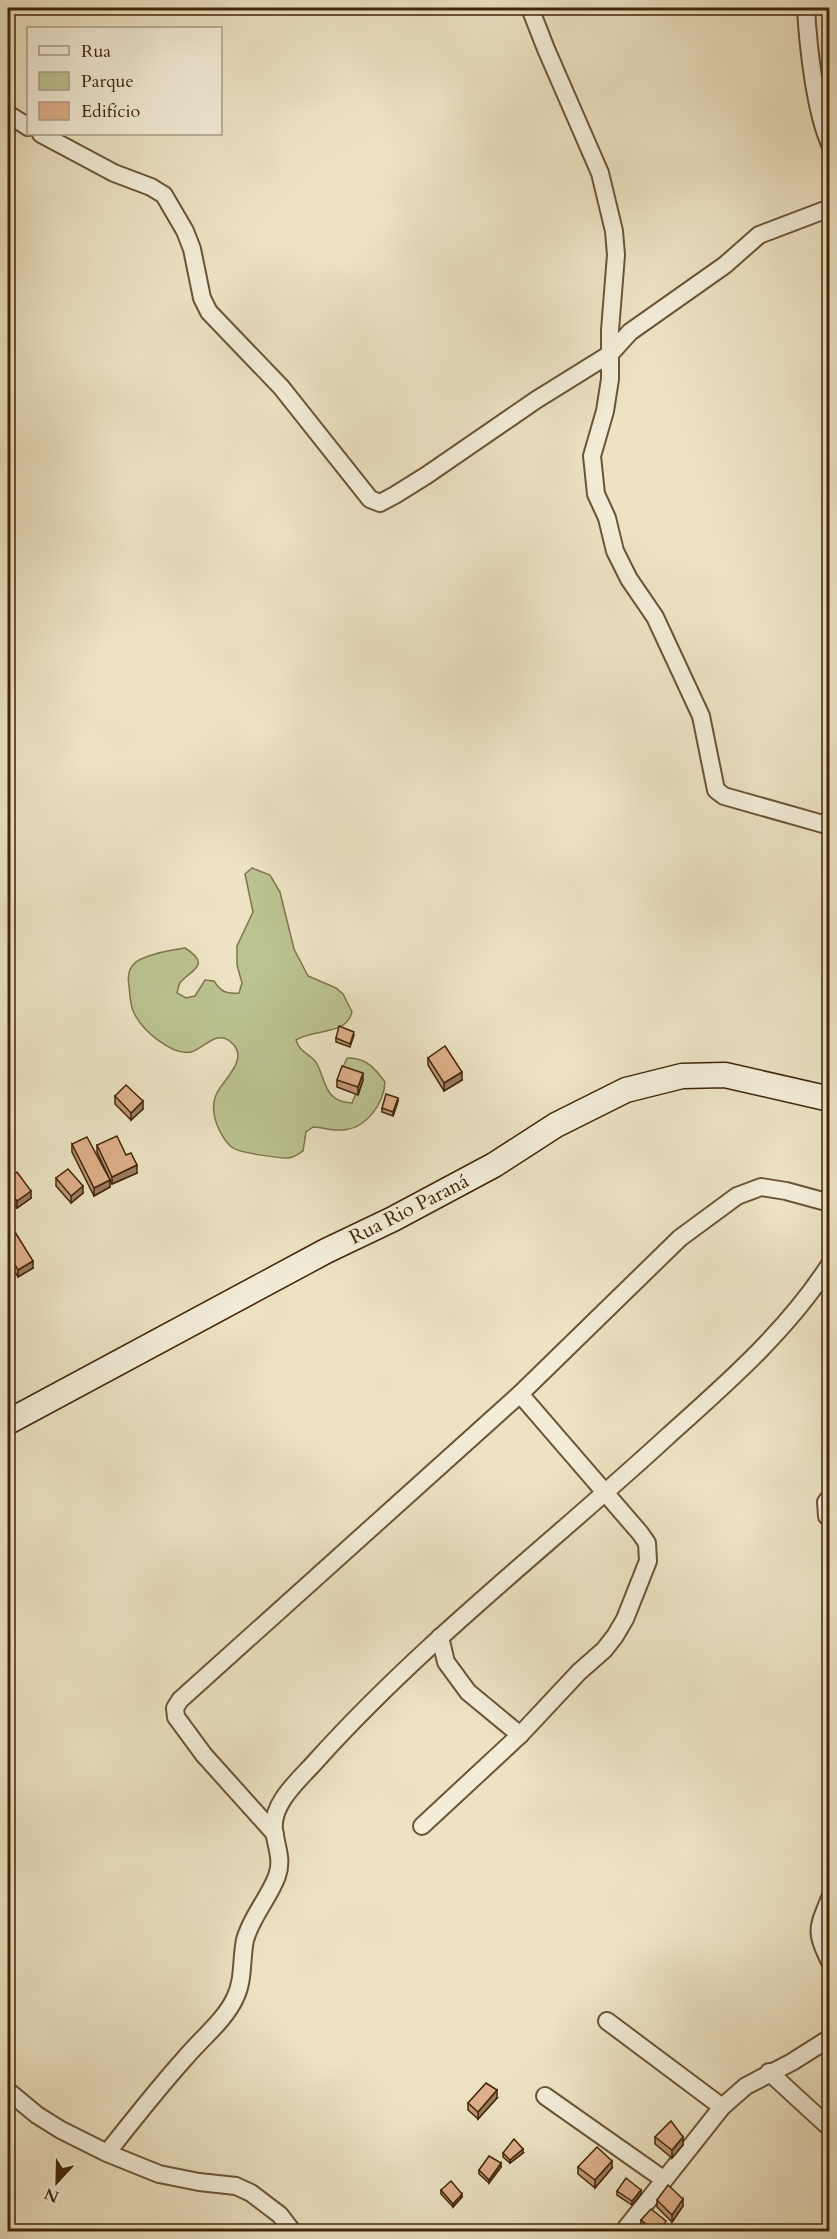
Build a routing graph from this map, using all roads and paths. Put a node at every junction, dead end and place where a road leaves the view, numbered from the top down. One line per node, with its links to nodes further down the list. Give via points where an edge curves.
1 (530, 8): 8 (street, via 596,162 611,212 616,255)
2 (806, 8): 6 (street, via 824,131)
3 (8, 114): 4 (street)
4 (27, 126)
5 (42, 135): 8 (street, via 164,195 192,249 202,298 209,312 281,387 376,502 395,495)
6 (830, 144)
7 (830, 208): 8 (street, via 759,235 725,265 630,332)
8 (610, 354): 9 (street, via 605,411 592,456 596,494 615,551 655,618 701,716 714,787 724,796)
9 (830, 826)
10 (830, 1099): 14 (street, Rua Rio Paraná, via 725,1075 682,1076 626,1090 556,1125 494,1165)
11 (830, 1203): 13 (street, via 761,1187 736,1196 680,1238)
12 (830, 1264): 15 (street, via 782,1326)
13 (520, 1394): 15 (street); 21 (street, via 177,1705 176,1717 204,1755)
14 (8, 1422)
15 (607, 1493): 18 (street); 19 (street, via 647,1543 648,1561 615,1636)
16 (830, 1497): 17 (street, via 826,1502)
17 (830, 1518)
18 (440, 1637): 19 (street, via 446,1662 468,1692); 21 (street, via 389,1684 280,1803 275,1814)
19 (520, 1735): 20 (street)
20 (422, 1826)
21 (275, 1834): 31 (street, via 280,1850 278,1874 246,1939 236,1996)
22 (830, 1898): 23 (street, via 818,1925)
23 (830, 1962)
24 (607, 2021): 29 (street)
25 (830, 2038): 26 (street)
26 (769, 2072): 29 (street); 30 (street)
27 (8, 2091): 31 (street, via 61,2130)
28 (545, 2096): 32 (street)
29 (722, 2107): 32 (street)
30 (830, 2128)
31 (107, 2152): 33 (street, via 159,2174 236,2186 280,2215)
32 (663, 2179): 34 (street)
33 (293, 2232)
34 (622, 2232)

